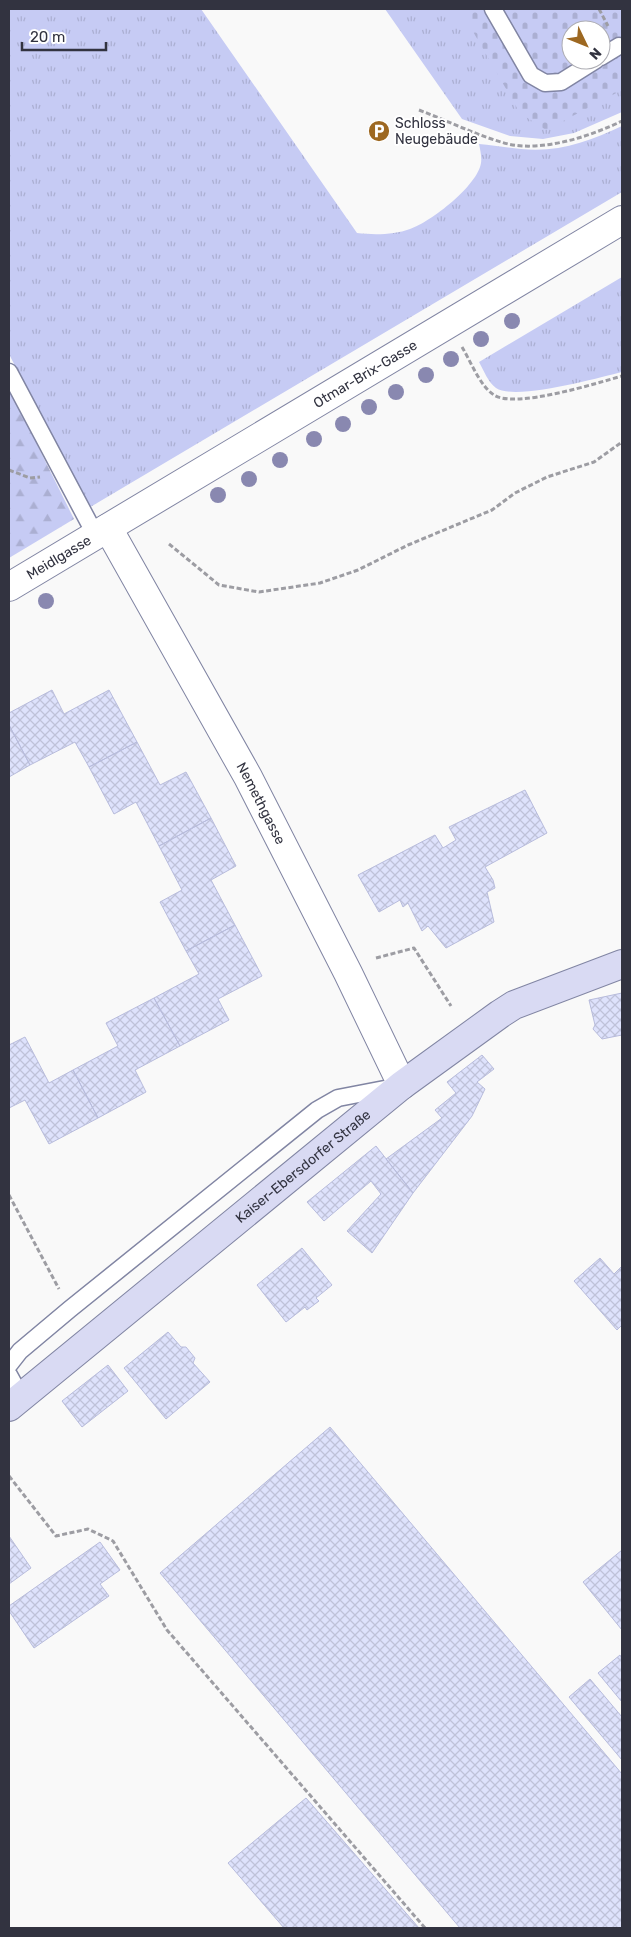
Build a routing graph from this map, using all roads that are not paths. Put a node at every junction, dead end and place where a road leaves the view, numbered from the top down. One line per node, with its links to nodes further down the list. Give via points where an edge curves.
1 (494, 9): 4 (lane, via 531,75 545,83 562,82)
2 (619, 46): 3 (lane)
3 (611, 51)
4 (581, 70)
5 (622, 220): 7 (street, Otmar-Brix-Gasse)
6 (9, 372): 7 (lane, via 63,474)
7 (102, 532): 8 (street, Meidlgasse); 10 (street, Nemethgasse, via 248,777)
8 (9, 587)
9 (622, 964): 10 (main road, Kaiser-Ebersdorfer Straße, via 514,1005)
10 (402, 1085): 11 (lane, via 338,1098 317,1110 70,1310); 12 (main road, Kaiser-Ebersdorfer Straße)
11 (9, 1365)
12 (13, 1393)

